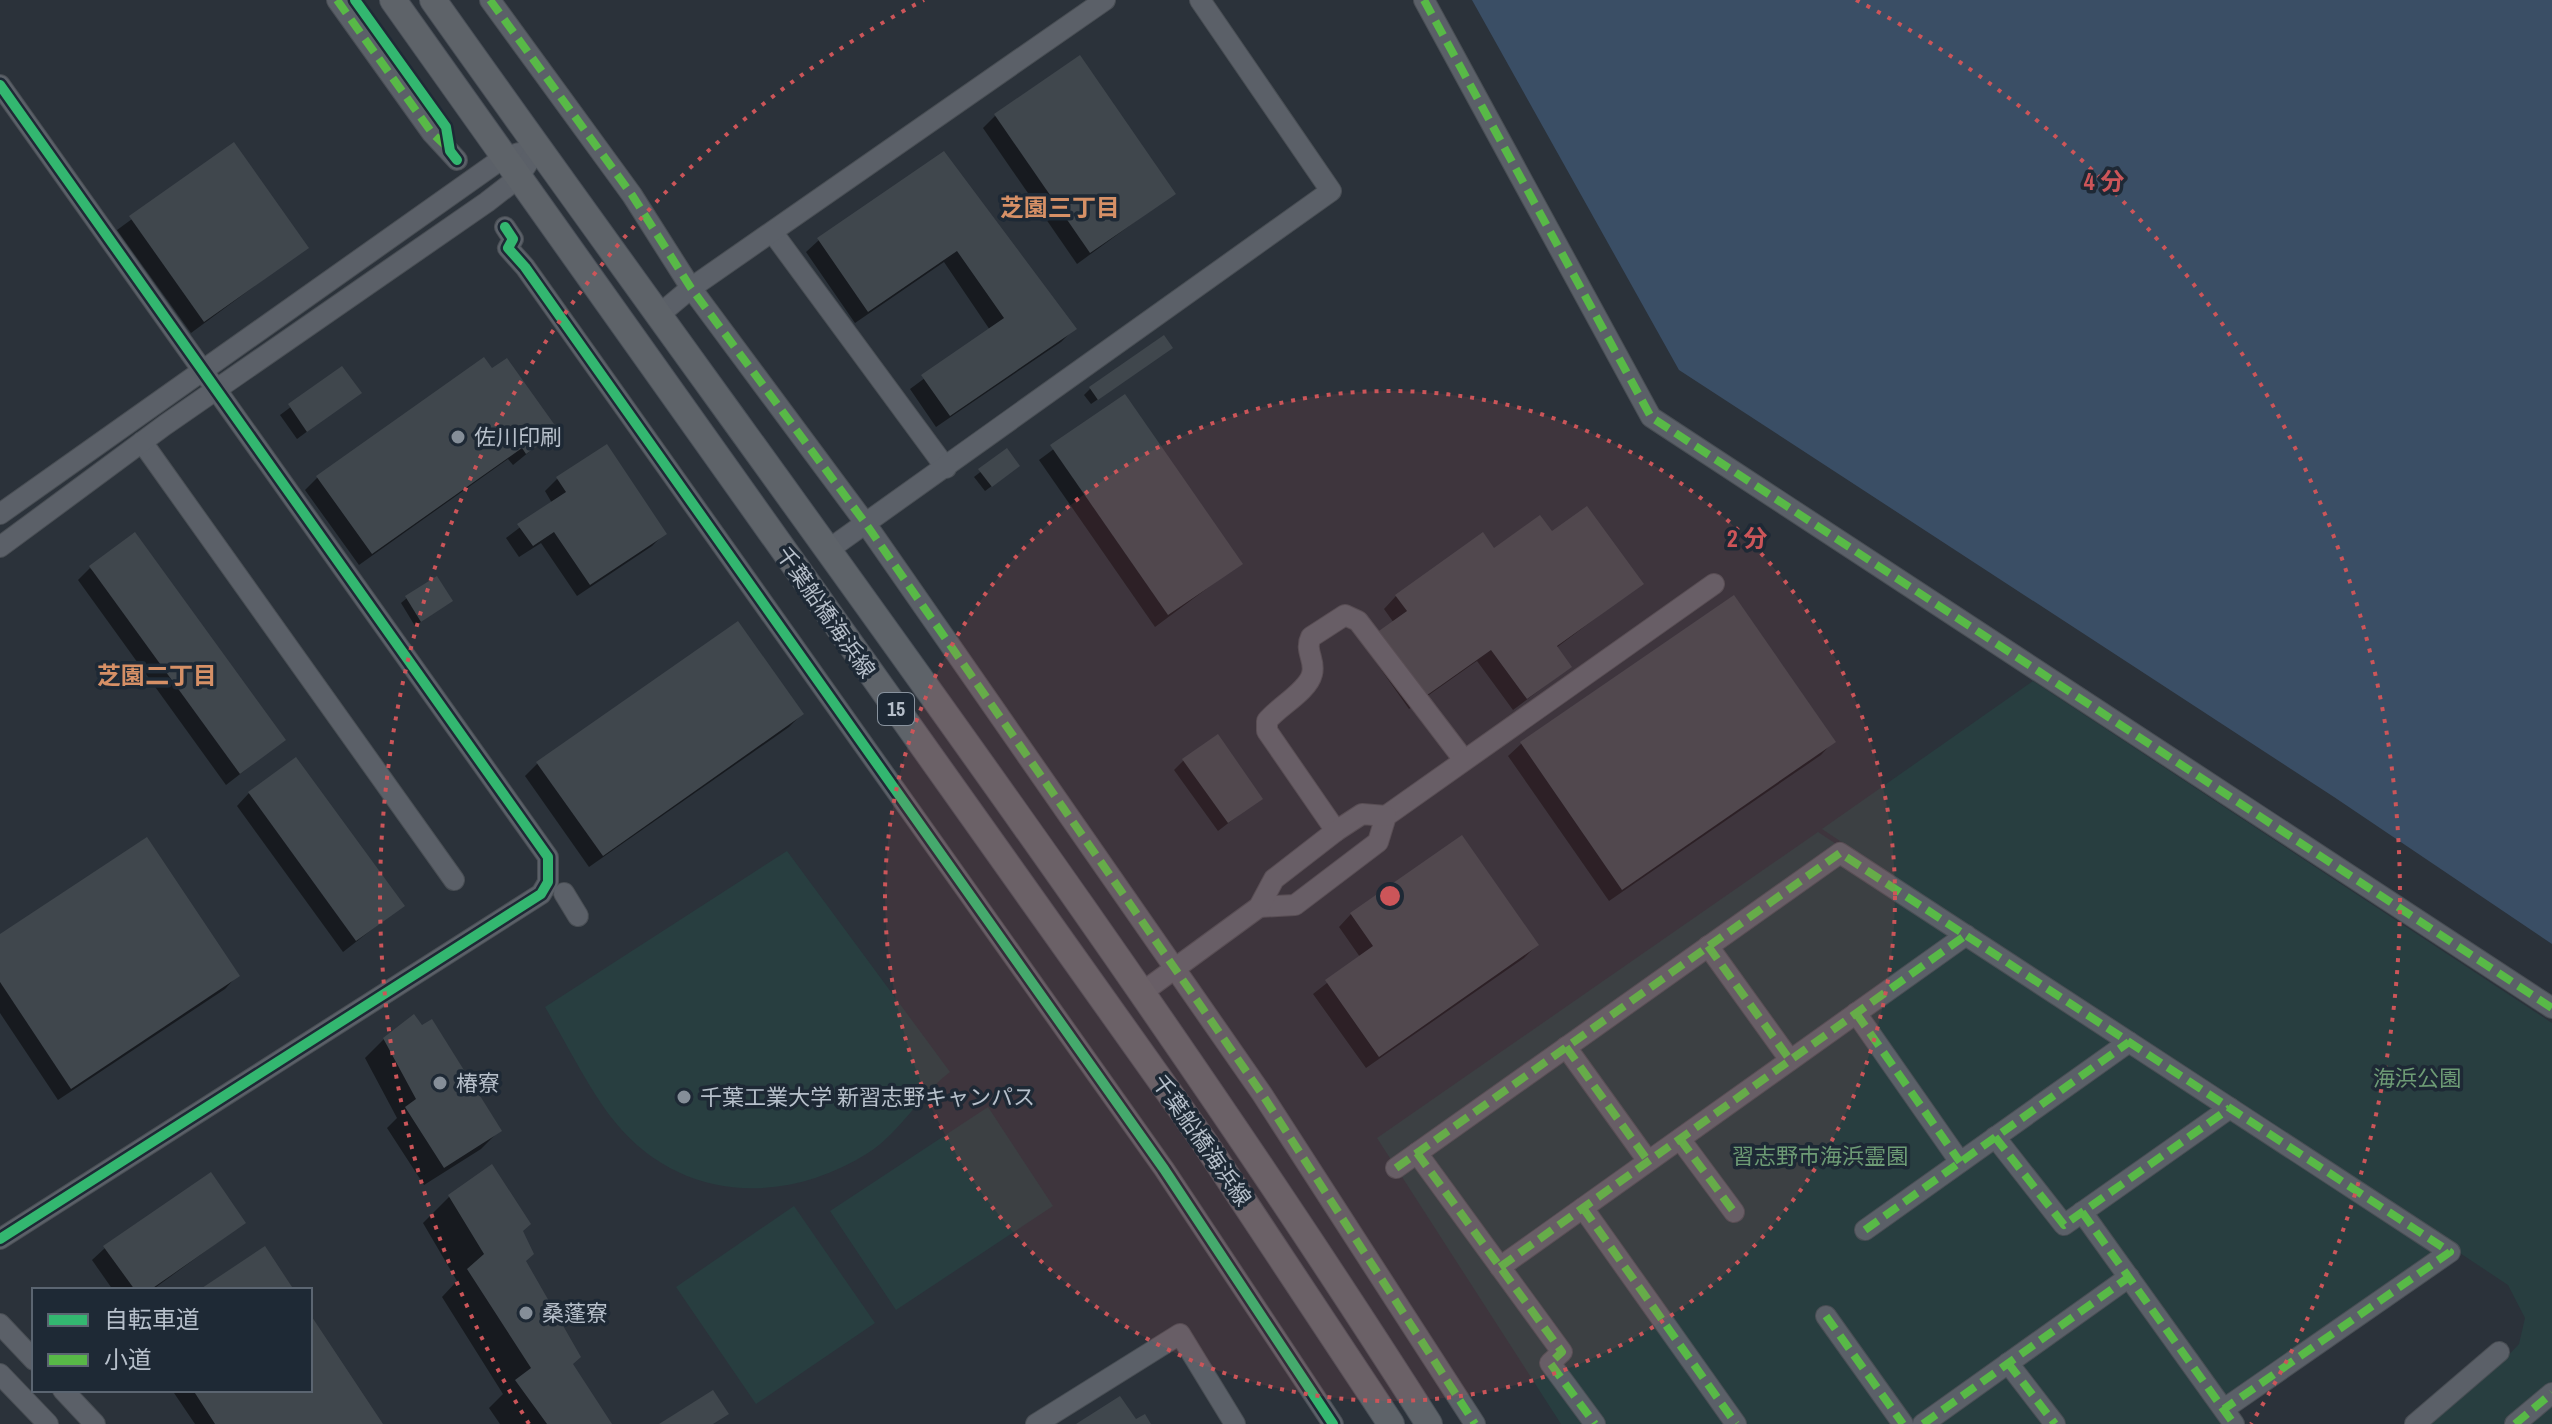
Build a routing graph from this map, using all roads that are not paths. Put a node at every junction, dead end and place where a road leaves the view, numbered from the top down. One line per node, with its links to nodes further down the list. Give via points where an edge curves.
1 (337, 0): 10 (street)
2 (393, 0): 11 (main road, 千葉船橋海浜線 / 15)
3 (433, 0): 9 (main road, 千葉船橋海浜線 / 15)
4 (490, 0): 14 (street, via 632,195)
5 (1105, 0): 13 (street)
6 (1200, 0): 19 (street, via 1331,191)
7 (1424, 0): 36 (street, via 1651,417)
8 (0, 85): 16 (street)
9 (538, 147): 11 (street); 15 (main road, 千葉船橋海浜線 / 15)
10 (457, 160)
11 (510, 168): 16 (street); 17 (street); 69 (main road, 千葉船橋海浜線 / 15, via 1205,1143)
12 (505, 227): 68 (street, via 513,239 508,248 1164,1169)
13 (773, 233): 14 (street); 19 (street)
14 (691, 288): 15 (street); 21 (street)
15 (660, 314): 23 (main road, 千葉船橋海浜線 / 15)
16 (203, 372): 17 (street); 20 (street)
17 (216, 390): 18 (street); 52 (street, via 548,857 548,882 541,894)
18 (142, 442): 22 (street); 28 (street)
19 (946, 468): 21 (street)
20 (0, 514)
21 (866, 524): 23 (street); 34 (street)
22 (0, 547)
23 (828, 550): 35 (main road, 千葉船橋海浜線 / 15)
24 (1714, 584): 25 (street)
25 (1464, 760): 26 (street); 27 (street, via 1358,621 1345,615 1311,637 1307,648 1312,679 1267,721 1267,731)
26 (1386, 816): 27 (street, via 1362,814); 30 (street, via 1378,842 1295,905)
27 (1336, 831): 30 (street, via 1274,879)
28 (454, 880)
29 (564, 893): 31 (street)
30 (1259, 907): 34 (street)
31 (578, 916)
32 (1966, 935): 33 (street, via 1840,853); 37 (street); 38 (street)
33 (1708, 946): 39 (street); 40 (street)
34 (1173, 969): 35 (street); 71 (street, via 1262,1094)
35 (1140, 994): 70 (main road, 千葉船橋海浜線 / 15, via 1238,1132)
36 (2552, 1008)
37 (1856, 1013): 40 (street); 46 (street)
38 (2129, 1042): 41 (street); 42 (street)
39 (1566, 1047): 44 (street); 45 (street)
40 (1790, 1060): 43 (street)
41 (2230, 1108): 50 (street); 63 (street, via 2450,1252)
42 (1995, 1137): 46 (street); 50 (street, via 2064,1225)
43 (1680, 1139): 45 (street); 49 (street)
44 (1417, 1153): 47 (street); 53 (street)
45 (1648, 1161): 48 (street)
46 (1960, 1162): 51 (street)
47 (1396, 1168)
48 (1583, 1208): 53 (street); 73 (street)
49 (1734, 1212)
50 (2082, 1212): 54 (street)
51 (1865, 1230)
52 (0, 1239)
53 (1500, 1267): 72 (street, via 1562,1352 1550,1363)
54 (2129, 1277): 59 (street); 63 (street)
55 (1826, 1316): 74 (street)
56 (0, 1324): 58 (street)
57 (2499, 1352): 77 (street)
58 (32, 1358)
59 (2008, 1363): 75 (street); 76 (street)
60 (0, 1374): 64 (street)
61 (65, 1392): 65 (street)
62 (2552, 1393): 78 (street)
63 (2229, 1416)
64 (48, 1424)
65 (95, 1424)
66 (1036, 1424): 67 (street, via 1180,1334)
67 (1235, 1424)
68 (1333, 1424)
69 (1391, 1424)
70 (1429, 1424)
71 (1475, 1424)
72 (1595, 1424)
73 (1736, 1424)
74 (1903, 1424)
75 (1923, 1424)
76 (2055, 1424)
77 (2415, 1424)
78 (2515, 1424)

